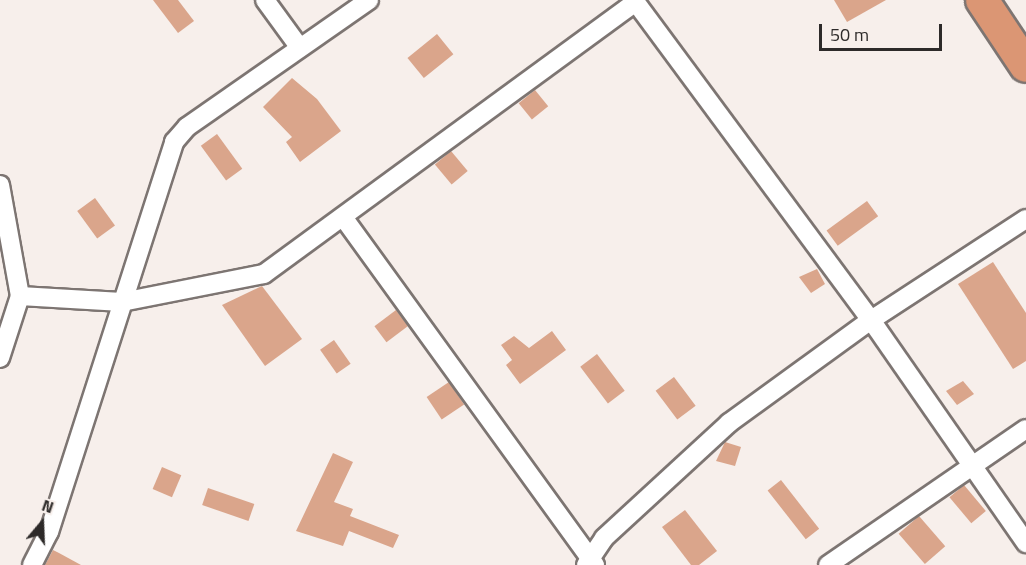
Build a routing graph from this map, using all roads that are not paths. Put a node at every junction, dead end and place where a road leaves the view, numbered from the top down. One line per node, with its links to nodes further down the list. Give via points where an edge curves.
1 (265, 0): 5 (street)
2 (369, 0): 5 (street)
3 (982, 0): 6 (highway)
4 (634, 1): 8 (street); 12 (street)
5 (300, 48): 11 (street, via 174,142)
6 (1026, 66)
7 (0, 185): 10 (street)
8 (343, 216): 11 (street, via 264,274); 17 (street)
9 (1026, 219): 12 (street)
10 (20, 296): 11 (street); 13 (street)
11 (122, 302): 18 (street, via 49,532)
12 (871, 320): 15 (street); 17 (street, via 688,458)
13 (0, 358)
14 (1026, 429): 15 (street)
15 (969, 467): 16 (street); 19 (street)
16 (1026, 543)
17 (590, 563)
18 (32, 565)
19 (828, 565)

